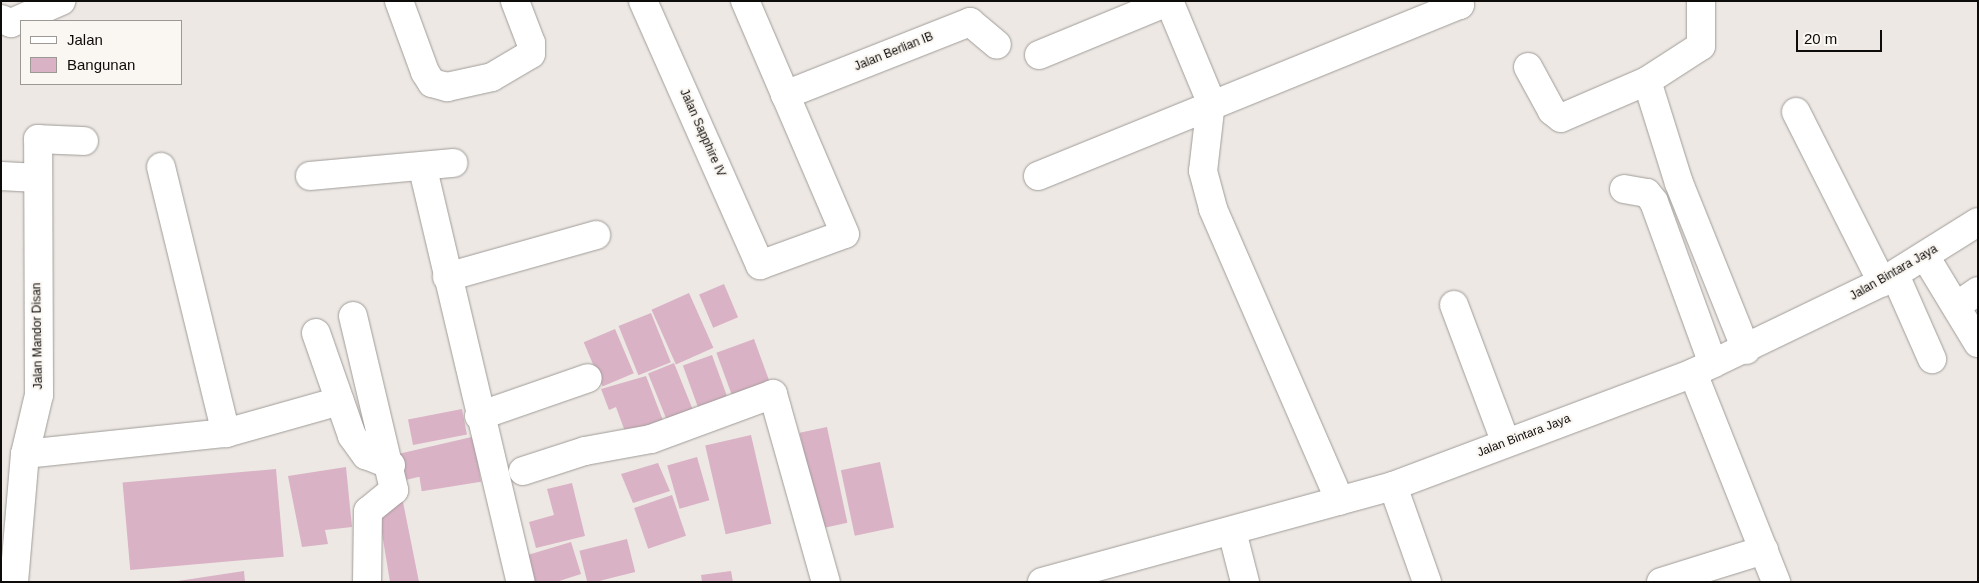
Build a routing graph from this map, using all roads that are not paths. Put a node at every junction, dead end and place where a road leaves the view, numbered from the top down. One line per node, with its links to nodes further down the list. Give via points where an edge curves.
1 (61, 1): 9 (street, via 11,22)
2 (399, 1): 3 (street, via 425,72 432,83 447,87 492,77 531,54 531,43)
3 (515, 1)
4 (643, 1): 14 (street, Jalan Sapphire IV, via 760,265 845,234)
5 (745, 1): 14 (street)
6 (1169, 1): 11 (street); 15 (street)
7 (1458, 1): 15 (street, via 1460,5)
8 (1701, 1): 13 (street, via 1701,46)
9 (1, 19)
10 (997, 45): 14 (street, Jalan Berlian IB, via 970,22)
11 (1039, 55)
12 (1528, 67): 13 (street, via 1552,111 1562,118)
13 (1646, 81): 36 (street, via 1679,183)
14 (785, 95)
15 (1211, 102): 23 (street); 48 (street, via 1203,171 1213,209)
16 (1796, 112): 30 (street)
17 (84, 141): 24 (street, Jalan Mandor Disan, via 38,138)
18 (453, 163): 20 (street)
19 (161, 167): 42 (street)
20 (422, 169): 22 (street); 29 (street)
21 (1, 176): 24 (street)
22 (310, 176)
23 (1038, 176)
24 (38, 178): 44 (street, Jalan Mandor Disan, via 39,395)
25 (1624, 189): 38 (street, via 1648,193 1654,202)
26 (1978, 222): 28 (street, Jalan Bintara Jaya)
27 (596, 235): 29 (street)
28 (1924, 256): 30 (street, Jalan Bintara Jaya); 31 (street)
29 (447, 277): 41 (street)
30 (1889, 278): 36 (street, Jalan Bintara Jaya); 37 (street)
31 (1967, 299): 35 (street)
32 (1454, 305): 43 (street)
33 (353, 316): 45 (street)
34 (316, 333): 40 (street)
35 (1978, 343)
36 (1746, 350): 38 (street, Jalan Bintara Jaya)
37 (1932, 359)
38 (1703, 368): 43 (street, Jalan Bintara Jaya); 50 (street)
39 (588, 378): 41 (street)
40 (340, 401): 42 (street); 45 (street, via 352,436 366,455)
41 (479, 416): 53 (street)
42 (226, 432): 44 (street)
43 (1506, 443): 47 (street, Jalan Bintara Jaya)
44 (25, 454): 51 (street, Jalan Mandor Disan)
45 (391, 465): 52 (street, via 394,490 368,511)
46 (523, 471): 54 (street, via 585,451 651,439 773,394)
47 (1393, 486): 48 (street, Jalan Bintara Jaya); 57 (street)
48 (1340, 501): 49 (street, Jalan Bintara Jaya)
49 (1232, 531): 55 (street, Jalan Bintara Jaya); 56 (street)
50 (1764, 550): 58 (street); 59 (street)
51 (14, 582)
52 (367, 582)
53 (520, 582)
54 (826, 582)
55 (1042, 582)
56 (1245, 582)
57 (1427, 582)
58 (1662, 582)
59 (1776, 582)

